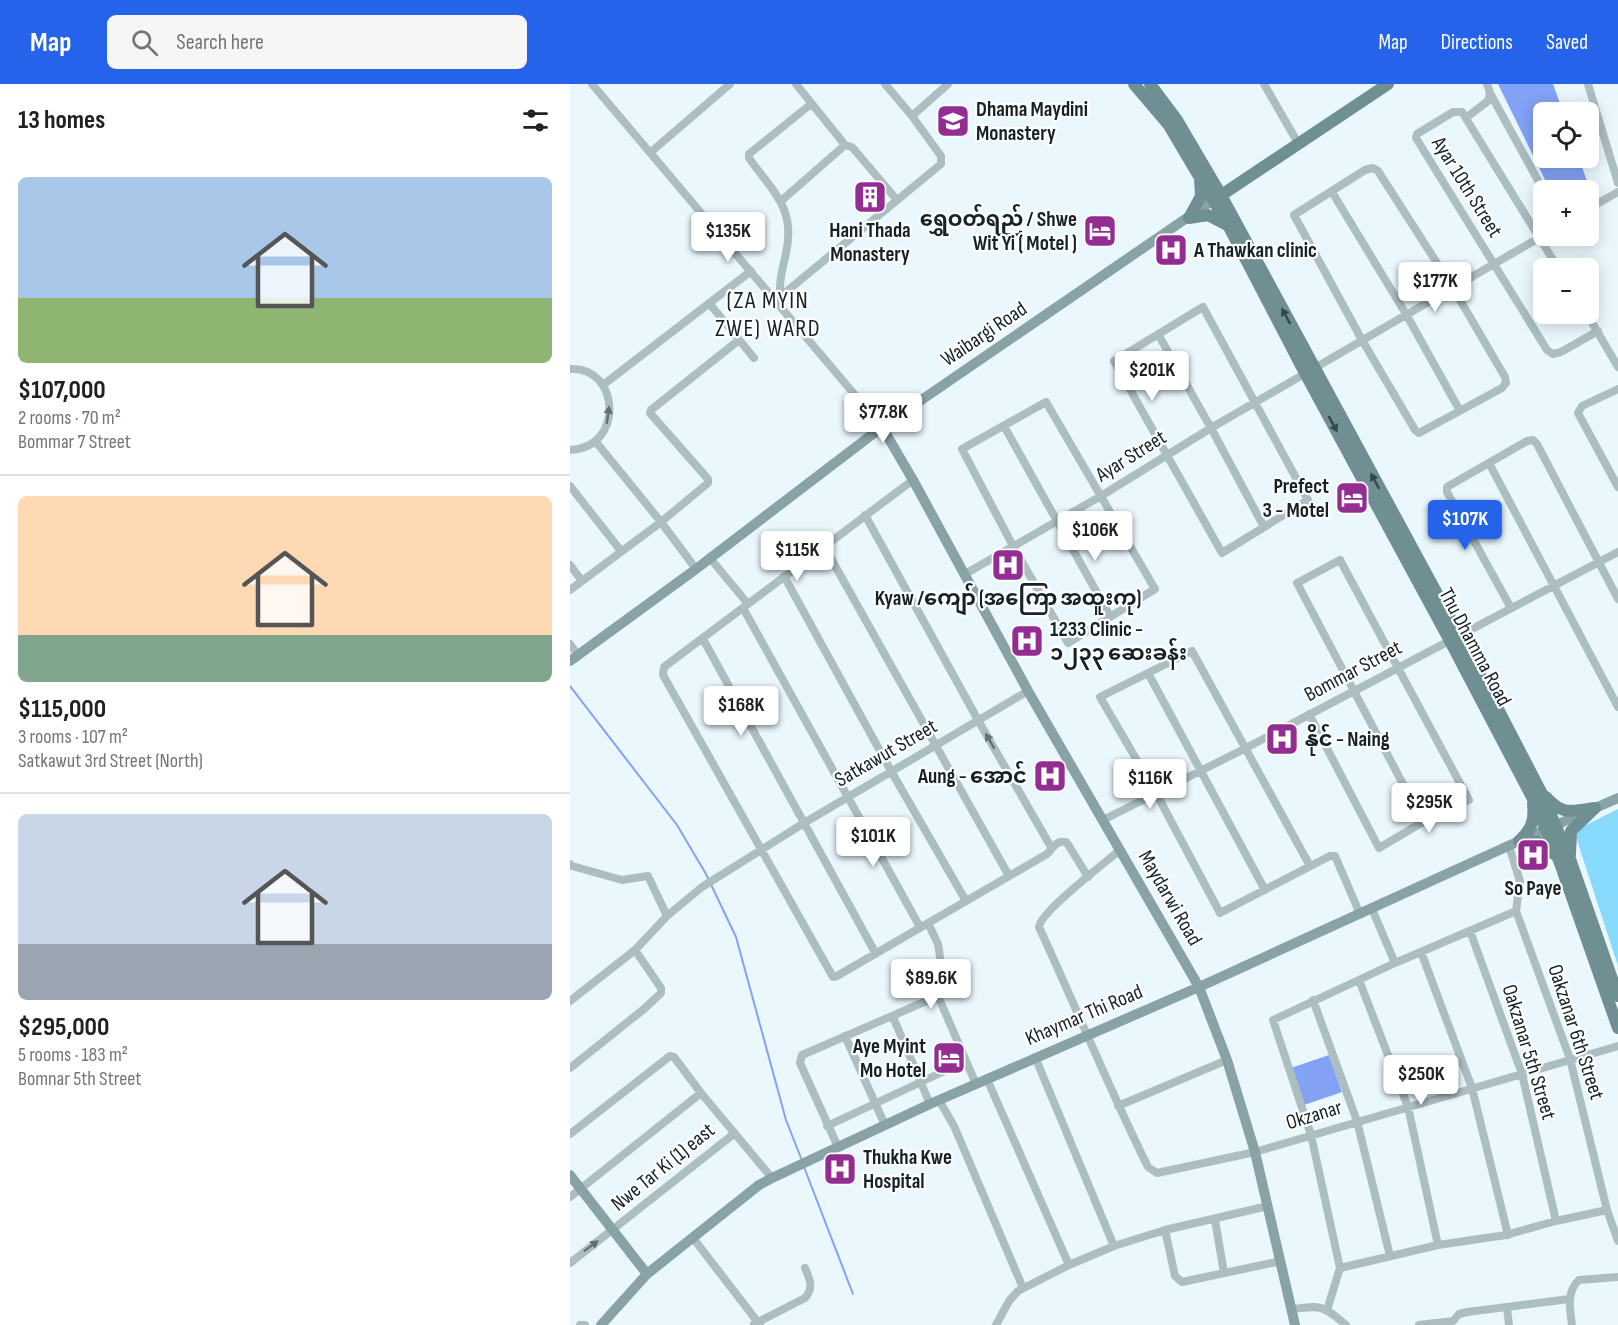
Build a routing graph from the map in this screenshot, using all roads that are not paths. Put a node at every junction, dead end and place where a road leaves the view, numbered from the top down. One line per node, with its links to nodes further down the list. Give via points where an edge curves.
1 (592, 84): 18 (street)
2 (730, 84): 18 (street)
3 (796, 84): 13 (street)
4 (885, 84): 14 (street)
5 (948, 84): 14 (street)
6 (1134, 84): 19 (main road, Thu Dhamma Road)
7 (1264, 84): 16 (street)
8 (1388, 84): 16 (main road)
9 (1487, 84): 12 (street)
10 (1588, 84): 22 (street)
11 (1155, 86): 19 (main road, Thu Dhamma Road, via 1177,120)
12 (1490, 93): 15 (street, via 1486,104); 21 (street)
13 (811, 104): 17 (street); 27 (street, via 749,154)
14 (912, 116): 26 (street, via 942,160)
15 (1467, 117): 31 (street); 33 (street, Ayar 10th Street, via 1461,111 1453,112 1415,137)
16 (1298, 143): 20 (main road)
17 (845, 145): 26 (street, via 852,147); 27 (street)
18 (651, 152): 34 (street)
19 (1203, 174): 20 (main road, via 1224,183); 25 (main road, Thu Dhamma Road); 29 (main road, via 1201,195)
20 (1245, 179): 25 (main road); 30 (main road, via 1235,196)
21 (1538, 180)
22 (1618, 183)
23 (1332, 192): 35 (street, via 1365,170 1378,171); 39 (street); 44 (street, via 1294,216)
24 (1618, 192): 28 (street)
25 (1217, 198): 29 (street, Waibargi Road); 30 (main road, Thu Dhamma Road)
26 (897, 200): 36 (street)
27 (781, 201): 36 (street, via 789,221 789,239 778,289)
28 (1599, 203)
29 (1189, 218): 30 (main road, via 1208,215); 54 (street, Waibargi Road)
30 (1231, 222): 48 (main road, Thu Dhamma Road)
31 (1533, 223)
32 (1533, 241): 33 (street, Ayar Street)
33 (1494, 264): 35 (street, Ayar Street); 41 (street, Ayar 10th Street, via 1553,354)
34 (750, 271): 37 (street); 38 (street)
35 (1453, 288): 39 (street, Ayar Street); 52 (street, via 1506,383)
36 (781, 296): 38 (street)
37 (709, 303): 43 (street); 49 (street)
38 (782, 309): 54 (street)
39 (1406, 314): 44 (street, Ayar Street); 52 (street)
40 (1593, 324): 41 (street)
41 (1598, 331): 46 (street)
42 (1158, 334): 51 (street, via 1203,307); 55 (street); 58 (street, via 1114,361)
43 (739, 340): 45 (street); 66 (street, via 651,410 708,479)
44 (1362, 340): 48 (street, Ayar Street); 52 (street, via 1419,433)
45 (754, 358)
46 (1618, 367)
47 (570, 369): 49 (street, via 591,374)
48 (1310, 370): 51 (street, Ayar Street); 85 (main road, Thu Dhamma Road)
49 (603, 385): 56 (street, one-way to 49, via 610,416 610,400)
50 (1618, 389): 62 (street, via 1582,406 1578,413)
51 (1256, 402): 55 (street, Ayar Street); 67 (street, via 1308,500)
52 (1460, 411)
53 (1004, 426): 63 (street, via 1046,402); 65 (street); 69 (street, via 962,449)
54 (882, 427): 60 (street, Maydarwi Road); 72 (street, Waibargi Road)
55 (1211, 428): 58 (street, Ayar Street); 67 (street)
56 (596, 442): 57 (street); 66 (street)
57 (570, 450)
58 (1167, 455): 63 (street, Ayar Street); 67 (street, via 1222,553)
59 (1489, 463): 73 (street, via 1533,440); 79 (street); 83 (street, via 1447,488 1447,492)
60 (913, 480): 64 (street); 76 (street, Maydarwi Road)
61 (570, 486): 70 (street)
62 (1618, 488)
63 (1101, 496): 65 (street, Ayar Street); 84 (street, via 1155,589)
64 (865, 515): 68 (street); 95 (street)
65 (1058, 520): 69 (street, Ayar Street); 84 (street)
66 (661, 522): 70 (street); 75 (street)
67 (1264, 527)
68 (824, 546): 77 (street); 96 (street)
69 (1013, 546): 76 (street, Ayar Street); 84 (street, via 1068,643)
70 (621, 551): 78 (street)
71 (1618, 552): 73 (street, Bommar Street)
72 (710, 558): 75 (street, Waibargi Road); 82 (street)
73 (1598, 562): 79 (street, Bommar Street); 81 (street)
74 (570, 566): 78 (street)
75 (696, 569): 88 (street, Waibargi Road)
76 (965, 574): 91 (street, Maydarwi Road)
77 (784, 576): 82 (street); 99 (street)
78 (582, 581): 80 (street)
79 (1554, 585): 83 (street, Bommar Street); 93 (street)
80 (570, 590)
81 (1618, 599)
82 (746, 606): 86 (street); 102 (street)
83 (1511, 609): 85 (street, Bommar Street)
84 (1110, 616)
85 (1455, 638): 89 (street, Bommar Street); 101 (main road, Thu Dhamma Road)
86 (703, 639): 107 (street); 111 (street, via 664,667 663,675)
87 (570, 644): 88 (street)
88 (574, 658)
89 (1397, 668): 92 (street, Bommar Street); 92 (street, via 1340,560 1297,583); 106 (street, via 1468,800)
90 (1148, 673): 97 (street, via 1191,651); 98 (street); 100 (street, via 1100,697)
91 (1028, 690): 95 (street, Satkawut Street); 105 (street, Maydarwi Road)
92 (1353, 692): 94 (street, Bommar Street); 106 (street)
93 (1618, 707)
94 (1309, 714): 97 (street, Bommar Street); 106 (street, via 1379,848)
95 (978, 720): 96 (street, Satkawut Street); 110 (street, one-way to 95)
96 (936, 745): 99 (street, Satkawut Street); 116 (street)
97 (1246, 747): 98 (street, Bommar Street); 115 (street)
98 (1200, 770): 100 (street, Bommar Street); 118 (street)
99 (891, 771): 102 (street, Satkawut Street); 119 (street)
100 (1156, 793): 105 (street, Bommar Street); 118 (street, via 1220,913)
101 (1536, 795): 104 (main road, via 1566,812); 108 (main road, Thu Dhamma Road); 109 (main road, via 1529,832)
102 (847, 797): 107 (street, Satkawut Street); 124 (street)
103 (1618, 798): 104 (street, Khaymar Thi Road)
104 (1595, 808): 108 (street, Khaymar Thi Road); 113 (main road, via 1571,831)
105 (1104, 820): 112 (street, Maydarwi Road)
106 (1423, 822)
107 (804, 823): 111 (street, Satkawut Street); 128 (street)
108 (1552, 827): 109 (street, Khaymar Thi Road); 113 (main road, Thu Dhamma Road)
109 (1514, 843): 113 (main road, via 1536,840); 120 (street, Khaymar Thi Road); 121 (street, via 1520,881)
110 (1051, 846): 116 (street, via 1047,854); 117 (street, via 1066,842)
111 (760, 850): 123 (street, Satkawut Street, via 702,887); 128 (street, via 833,976)
112 (1120, 850): 117 (street); 131 (street, Maydarwi Road)
113 (1565, 861): 133 (main road, Thu Dhamma Road); 137 (main road, Thu Dhamma Road)
114 (571, 866): 123 (street, via 622,880 648,876)
115 (1310, 866): 118 (street); 122 (street, via 1335,856)
116 (1009, 876): 119 (street)
117 (1088, 877): 138 (street, via 1039,924)
118 (1265, 890)
119 (966, 901): 124 (street)
120 (1372, 909): 122 (street, Khaymar Thi Road); 129 (street)
121 (1516, 911): 125 (street); 142 (street, Oakzanar 6th Street)
122 (1360, 914): 131 (street, Khaymar Thi Road)
123 (668, 916): 126 (street, Satkawut Street)
124 (924, 925): 128 (street); 132 (street, via 938,944)
125 (1470, 931): 127 (street); 146 (street, Oakzanar 5th Street)
126 (635, 950): 135 (street, Satkawut Street); 145 (street, via 655,977 661,993)
127 (1421, 952): 129 (street); 150 (street)
128 (876, 954)
129 (1395, 963): 130 (street)
130 (1359, 980): 134 (street); 155 (street)
131 (1199, 987): 138 (street, Khaymar Thi Road); 143 (street, Maydarwi Road)
132 (938, 996): 136 (street); 144 (street)
133 (1618, 996)
134 (1313, 1000): 156 (street); 161 (street, via 1274,1020)
135 (570, 1001)
136 (893, 1017): 139 (street); 148 (street)
137 (1618, 1028)
138 (1088, 1035): 141 (street, Khaymar Thi Road); 154 (street)
139 (845, 1036): 153 (street); 158 (street, via 802,1054 800,1059)
140 (1618, 1046): 142 (street, Okzanar)
141 (1035, 1057): 147 (street, Khaymar Thi Road); 179 (street)
142 (1570, 1059): 146 (street, Okzanar); 169 (street, Oakzanar 6th Street)
143 (1227, 1060): 154 (street); 163 (street, Maydarwi Road)
144 (966, 1061): 148 (street); 149 (street)
145 (570, 1068)
146 (1522, 1074): 150 (street, Okzanar); 171 (street, Oakzanar 5th Street)
147 (987, 1079): 149 (street, Khaymar Thi Road); 183 (street)
148 (921, 1082): 152 (street); 153 (street)
149 (976, 1084): 152 (street, Khaymar Thi Road)
150 (1472, 1088): 155 (street, Okzanar); 174 (street)
151 (701, 1093): 159 (street); 160 (street, via 674,1057 666,1057); 166 (street)
152 (935, 1102): 157 (street, Khaymar Thi Road); 189 (street, via 954,1126)
153 (876, 1103): 157 (street); 158 (street)
154 (1118, 1106): 163 (street, Okzanar, via 1148,1167 1157,1173)
155 (1408, 1107): 156 (street, Okzanar); 178 (street)
156 (1358, 1121): 161 (street, Okzanar); 180 (street)
157 (885, 1125): 162 (street, Khaymar Thi Road)
158 (827, 1126): 162 (street)
159 (735, 1133): 165 (street); 172 (street, Nwe Tar Ki (1) east)
160 (570, 1134)
161 (1311, 1135): 163 (street, Okzanar); 185 (street)
162 (838, 1147): 165 (street, Khaymar Thi Road)
163 (1255, 1152): 168 (street, Maydarwi Road)
164 (570, 1175): 166 (street)
165 (772, 1178): 176 (street, Khaymar Thi Road)
166 (581, 1189): 167 (street); 172 (street)
167 (570, 1197)
168 (1268, 1206): 170 (street); 181 (street, Maydarwi Road)
169 (1607, 1210): 171 (street); 175 (street, Oakzanar 6th Street)
170 (1215, 1220): 173 (street); 186 (street)
171 (1556, 1221): 174 (street)
172 (613, 1230): 182 (street, Nwe Tar Ki (1) east, one-way to 172); 187 (street)
173 (1165, 1230): 179 (street); 186 (street, via 1178,1280)
174 (1508, 1235): 178 (street)
175 (1618, 1235): 177 (street, Oakzanar 6th Street)
176 (693, 1238): 187 (street, Khaymar Thi Road); 196 (street)
177 (1618, 1241)
178 (1438, 1245): 180 (street)
179 (1114, 1246): 183 (street)
180 (1390, 1256): 185 (street)
181 (1281, 1261): 186 (street); 192 (street, Maydarwi Road)
182 (570, 1263)
183 (1069, 1265): 189 (street)
184 (805, 1268): 196 (street, via 811,1284 805,1298)
185 (1340, 1268): 193 (street)
186 (1224, 1273)
187 (647, 1274): 199 (street, Khaymar Thi Road)
188 (1618, 1277): 190 (street, via 1579,1280)
189 (1023, 1288): 194 (street, via 1014,1294)
190 (1569, 1299): 191 (street); 204 (street)
191 (1507, 1308): 195 (street, via 1459,1314); 203 (street)
192 (1293, 1309): 193 (street, via 1314,1306); 200 (street, Maydarwi Road)
193 (1327, 1310): 201 (street)
194 (998, 1323)
195 (1453, 1323): 202 (street)
196 (757, 1324)
197 (580, 1325): 198 (street)
198 (585, 1325)
199 (601, 1325)
200 (1295, 1325)
201 (1346, 1325)
202 (1419, 1325)
203 (1509, 1325)
204 (1572, 1325)

